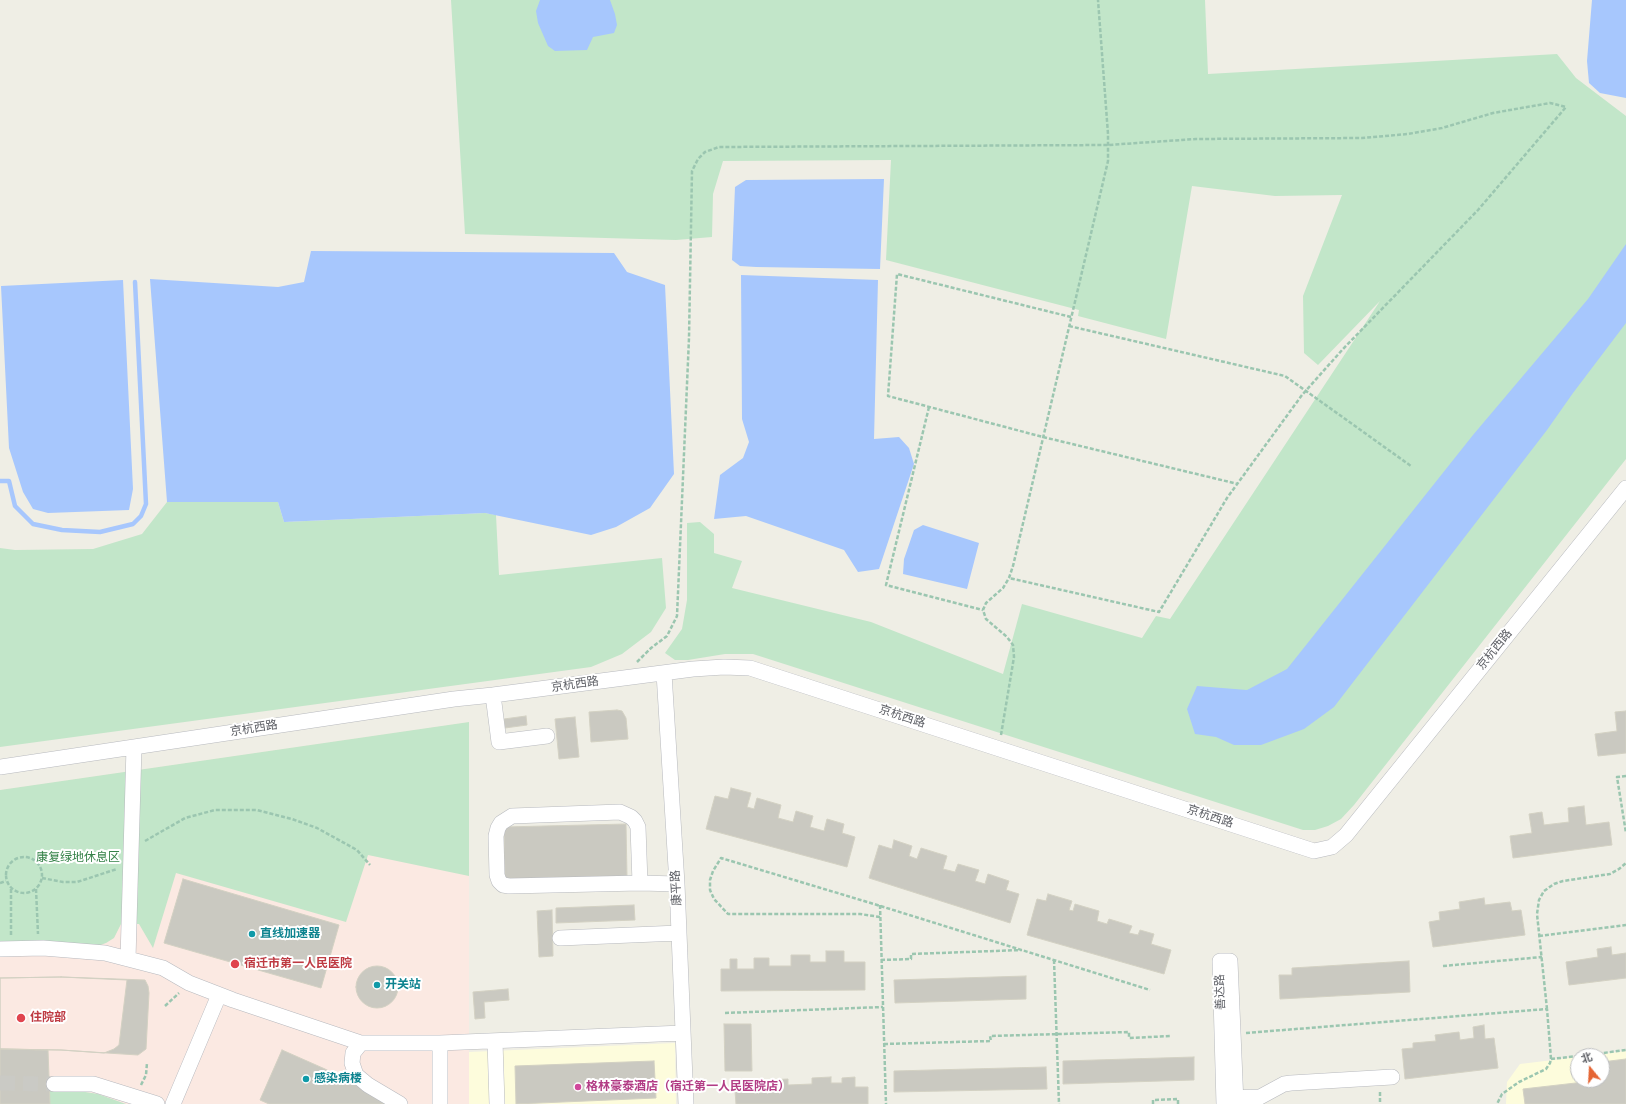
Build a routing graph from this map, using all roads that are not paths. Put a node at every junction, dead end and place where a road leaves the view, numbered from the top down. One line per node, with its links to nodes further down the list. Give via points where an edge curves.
1 (1626, 488): 2 (street, 京杭西路, via 1346,835 1332,847 1314,851 750,668 724,667)
2 (664, 673): 3 (street, 京杭西路); 8 (street, 康平路)
3 (493, 696): 4 (street, via 499,742); 5 (street, 京杭西路, via 446,700)
4 (547, 736)
5 (134, 747): 6 (street, 京杭西路); 12 (street)
6 (0, 767)
7 (640, 883): 7 (street, via 638,827 631,817 620,812 512,816 498,828 497,875 503,885); 8 (street)
8 (676, 884): 9 (street, 康平路)
9 (679, 933): 10 (street); 14 (street, 康平路)
10 (560, 938)
11 (5, 949): 12 (street, via 105,953)
12 (128, 959): 13 (street, via 163,968 189,983)
13 (219, 995): 16 (street); 22 (street)
14 (683, 1032): 15 (street); 26 (street, 康平路)
15 (495, 1041): 17 (street); 25 (street)
16 (361, 1043): 17 (street); 23 (street, via 353,1053 352,1063 356,1075)
17 (440, 1043): 24 (street)
18 (1392, 1077): 20 (street, via 1290,1083 1264,1096)
19 (54, 1084): 21 (street, via 93,1084)
20 (1230, 1101): 20 (street, 善达路, via 1233,1034 1230,961 1220,961)
21 (157, 1104)
22 (173, 1104)
23 (400, 1104)
24 (440, 1104)
25 (497, 1104)
26 (686, 1104)

